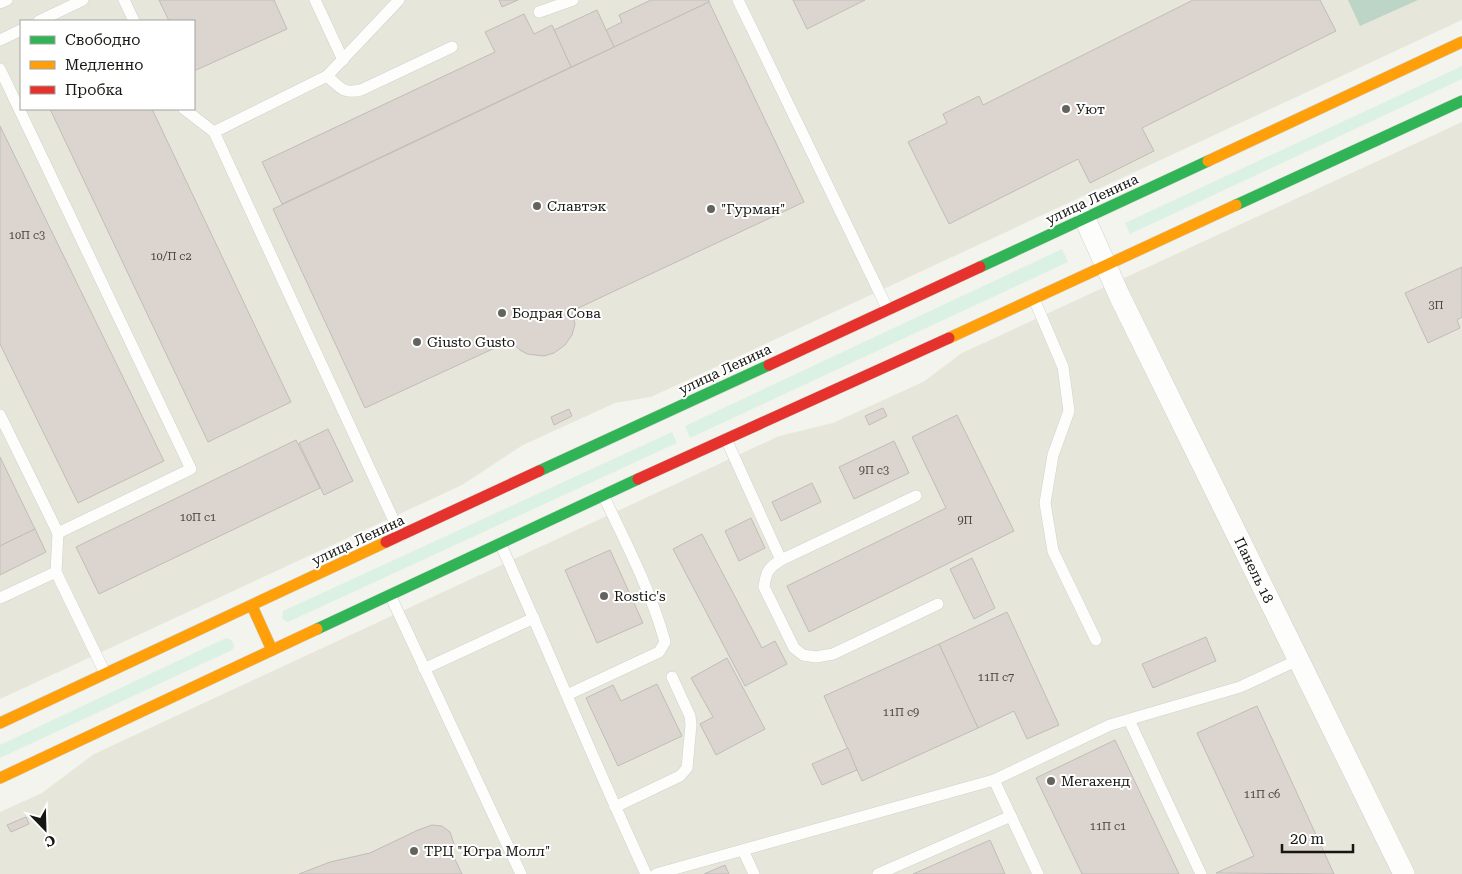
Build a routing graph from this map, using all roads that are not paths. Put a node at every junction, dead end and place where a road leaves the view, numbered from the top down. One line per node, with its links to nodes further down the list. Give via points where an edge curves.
1 (6, 0): 8 (lane)
2 (83, 0): 10 (lane)
3 (124, 0): 11 (lane)
4 (315, 0): 16 (lane)
5 (400, 0): 16 (lane)
6 (573, 0): 9 (lane)
7 (738, 0): 25 (lane)
8 (0, 3)
9 (539, 12)
10 (41, 20)
11 (134, 20)
12 (20, 30): 13 (lane)
13 (0, 40)
14 (1462, 42): 22 (main road, улица Ленина)
15 (452, 47): 18 (lane, via 361,90 343,90)
16 (343, 60): 18 (lane)
17 (0, 69): 30 (lane, via 191,469)
18 (327, 76): 21 (lane)
19 (1462, 101): 23 (main road)
20 (185, 110): 21 (lane)
21 (214, 132): 31 (lane)
22 (1085, 219): 23 (street, Панель 18); 25 (main road, улица Ленина)
23 (1106, 265): 24 (main road); 42 (street, Панель 18)
24 (1034, 299): 27 (main road); 40 (lane, via 1063,367 1068,411 1053,455 1046,503 1054,551)
25 (888, 310): 31 (main road, улица Ленина)
26 (0, 415): 30 (lane)
27 (726, 439): 28 (main road); 33 (lane)
28 (603, 495): 32 (main road); 46 (lane, via 642,579 665,642 659,652)
29 (916, 496): 33 (lane)
30 (58, 533): 34 (lane)
31 (401, 536): 38 (main road, улица Ленина)
32 (500, 543): 35 (main road); 39 (lane)
33 (781, 560): 37 (lane, via 770,567 764,587 794,648 803,655 833,654)
34 (56, 572): 36 (lane); 44 (lane)
35 (390, 595): 41 (main road); 43 (lane)
36 (0, 598)
37 (938, 604)
38 (252, 606): 41 (main road); 44 (main road, улица Ленина)
39 (534, 618): 43 (lane); 46 (lane)
40 (1096, 640)
41 (272, 650): 49 (main road)
42 (1298, 660): 47 (lane, via 1240,687); 61 (street, Панель 18)
43 (424, 669): 54 (lane)
44 (105, 673): 48 (main road, улица Ленина)
45 (672, 677): 51 (lane, via 690,716 687,768 680,776)
46 (567, 695): 51 (lane)
47 (1129, 720): 50 (lane, via 1110,725); 60 (lane)
48 (0, 723)
49 (0, 778)
50 (994, 780): 52 (lane); 53 (lane)
51 (615, 806): 55 (lane)
52 (1011, 816): 58 (lane); 59 (lane)
53 (743, 850): 56 (lane); 57 (lane)
54 (521, 874)
55 (646, 874)
56 (656, 874)
57 (754, 874)
58 (878, 874)
59 (1038, 874)
60 (1201, 874)
61 (1404, 874)

